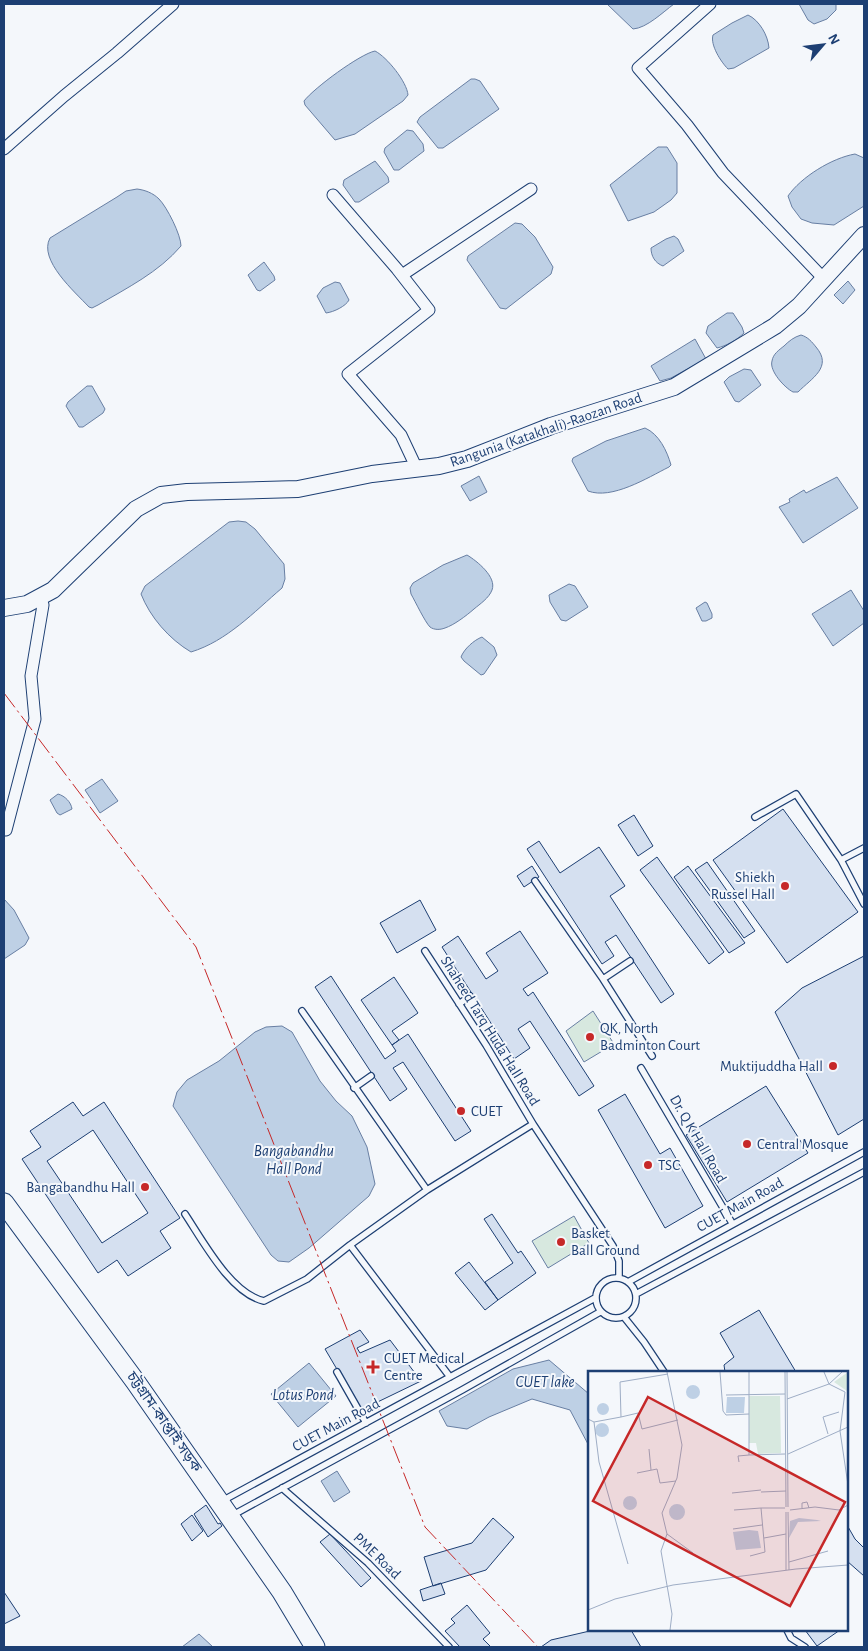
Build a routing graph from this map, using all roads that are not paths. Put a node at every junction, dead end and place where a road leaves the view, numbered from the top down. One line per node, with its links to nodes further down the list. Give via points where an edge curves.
1 (173, 4): 3 (street)
2 (710, 4): 8 (street, via 638,68 687,124 723,173)
3 (4, 149)
4 (531, 189): 7 (street)
5 (333, 195): 7 (street)
6 (864, 235): 8 (main road, Rangunia (Katakhali)-Raozan Road)
7 (402, 275): 9 (street, via 429,310 348,374 401,435)
8 (824, 279): 9 (main road, Rangunia (Katakhali)-Raozan Road, via 775,326 674,387 551,426 467,459)
9 (417, 469): 10 (main road, Rangunia (Katakhali)-Raozan Road, via 372,474 298,489 161,495 136,509)
10 (41, 598): 11 (main road, Rangunia (Katakhali)-Raozan Road); 13 (street, via 43,605 31,676 35,719)
11 (4, 608)
12 (755, 817): 15 (lane, via 796,794)
13 (6, 830)
14 (864, 848): 15 (lane)
15 (841, 860): 17 (lane)
16 (536, 880): 20 (lane)
17 (864, 904)
18 (425, 951): 22 (lane, Shaheed Tarq Huda Hall Road)
19 (630, 961): 20 (lane)
20 (604, 979): 24 (lane)
21 (470, 996): 22 (lane)
22 (459, 1004): 28 (lane, Shaheed Tarq Huda Hall Road)
23 (302, 1011): 27 (lane)
24 (652, 1056)
25 (641, 1068): 34 (lane, Dr. Q K Hall Road)
26 (371, 1076): 27 (lane)
27 (354, 1088): 31 (lane)
28 (533, 1124): 31 (lane); 36 (lane, Shaheed Tarq Huda Hall Road, via 613,1246 619,1261)
29 (864, 1152): 34 (lane, CUET Main Road)
30 (864, 1172): 38 (lane, CUET Main Road)
31 (427, 1190): 35 (lane)
32 (4, 1203): 47 (main road, চট্টগ্রাম-কাপ্তাই সড়ক, via 114,1351)
33 (185, 1214): 35 (lane, via 222,1268 242,1290 264,1301 307,1279)
34 (732, 1223): 37 (lane, CUET Main Road)
35 (350, 1244): 44 (lane)
36 (619, 1278): 37 (lane); 39 (lane, via 609,1278 601,1284)
37 (628, 1282): 38 (lane)
38 (636, 1294): 41 (lane, via 634,1308)
39 (595, 1298): 40 (lane); 44 (lane, CUET Main Road)
40 (600, 1312): 41 (lane, via 611,1318); 46 (lane, CUET Main Road)
41 (624, 1317): 42 (lane)
42 (663, 1371)
43 (337, 1372): 45 (lane)
44 (450, 1377): 45 (lane, CUET Main Road)
45 (366, 1423): 47 (lane, CUET Main Road)
46 (282, 1488): 47 (lane, CUET Main Road); 50 (lane, PME Road, via 368,1563)
47 (225, 1510): 49 (main road, চট্টগ্রাম-কাপ্তাই সড়ক)
48 (788, 1631): 51 (lane, via 791,1638)
49 (316, 1647)
50 (449, 1647)
51 (805, 1647)

